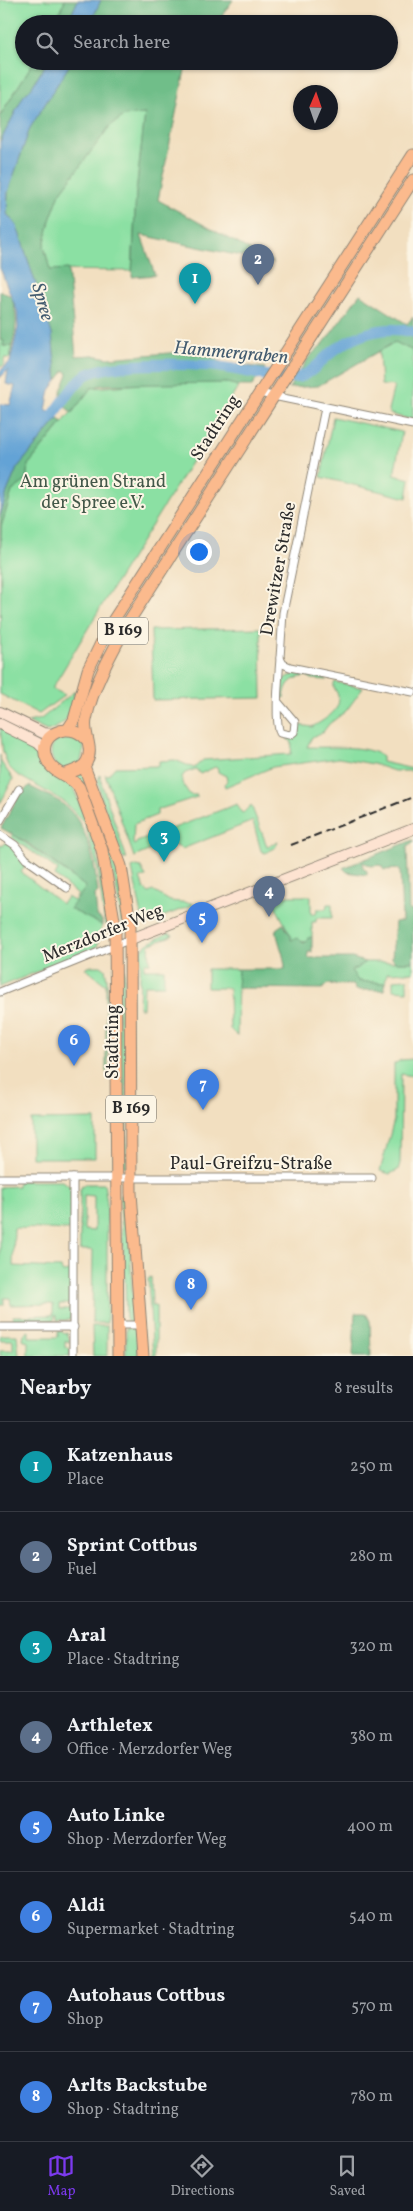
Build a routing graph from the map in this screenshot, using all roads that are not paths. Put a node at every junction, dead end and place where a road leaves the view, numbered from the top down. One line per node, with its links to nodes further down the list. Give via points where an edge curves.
1 (412, 158): 3 (main road, Stadtring / B 169)
2 (413, 180): 4 (main road, Stadtring / B 169)
3 (261, 389): 4 (street); 12 (main road, Stadtring / B 169, via 109,627 94,654 74,720)
4 (276, 393): 5 (street); 14 (main road, Stadtring / B 169, via 129,621 108,659 86,719)
5 (325, 408): 6 (street); 7 (street, Drewitzer Straße, via 283,613)
6 (413, 425)
7 (280, 655): 8 (street, Drewitzer Straße, via 283,664 290,667); 9 (street)
8 (413, 692)
9 (278, 702)
10 (0, 712): 13 (street, via 42,733)
11 (0, 724): 15 (street)
12 (68, 729): 13 (main road); 14 (main road, via 77,731)
13 (53, 734): 15 (main road)
14 (86, 739): 16 (main road, Stadtring / B 169, via 90,753)
15 (44, 749): 17 (main road, Stadtring / B 169, via 52,768)
16 (84, 766): 17 (main road); 23 (main road, Stadtring / B 169, via 121,866)
17 (65, 774): 24 (main road, Stadtring / B 169, via 79,787 98,835 108,878)
18 (20, 789): 19 (street)
19 (0, 821)
20 (413, 829): 23 (street, Merzdorfer Weg)
21 (0, 835): 22 (street, via 15,845 26,859)
22 (67, 888)
23 (131, 940): 24 (street, Merzdorfer Weg); 30 (main road, Stadtring / B 169)
24 (114, 946): 25 (street, Merzdorfer Weg); 28 (main road, Stadtring / B 169)
25 (0, 992)
26 (0, 1178): 27 (street, Paul-Greifzu-Straße)
27 (74, 1178): 28 (street, Paul-Greifzu-Straße); 34 (street)
28 (116, 1178): 30 (street, Paul-Greifzu-Straße); 31 (main road, Stadtring / B 169)
29 (372, 1178): 30 (street, Paul-Greifzu-Straße)
30 (131, 1179): 32 (main road, Stadtring / B 169)
31 (118, 1324): 32 (street); 36 (main road, Stadtring / B 169)
32 (140, 1325): 37 (main road, Stadtring / B 169)
33 (0, 1327): 34 (street)
34 (74, 1327): 35 (street)
35 (74, 1356)
36 (118, 1356)
37 (143, 1356)

